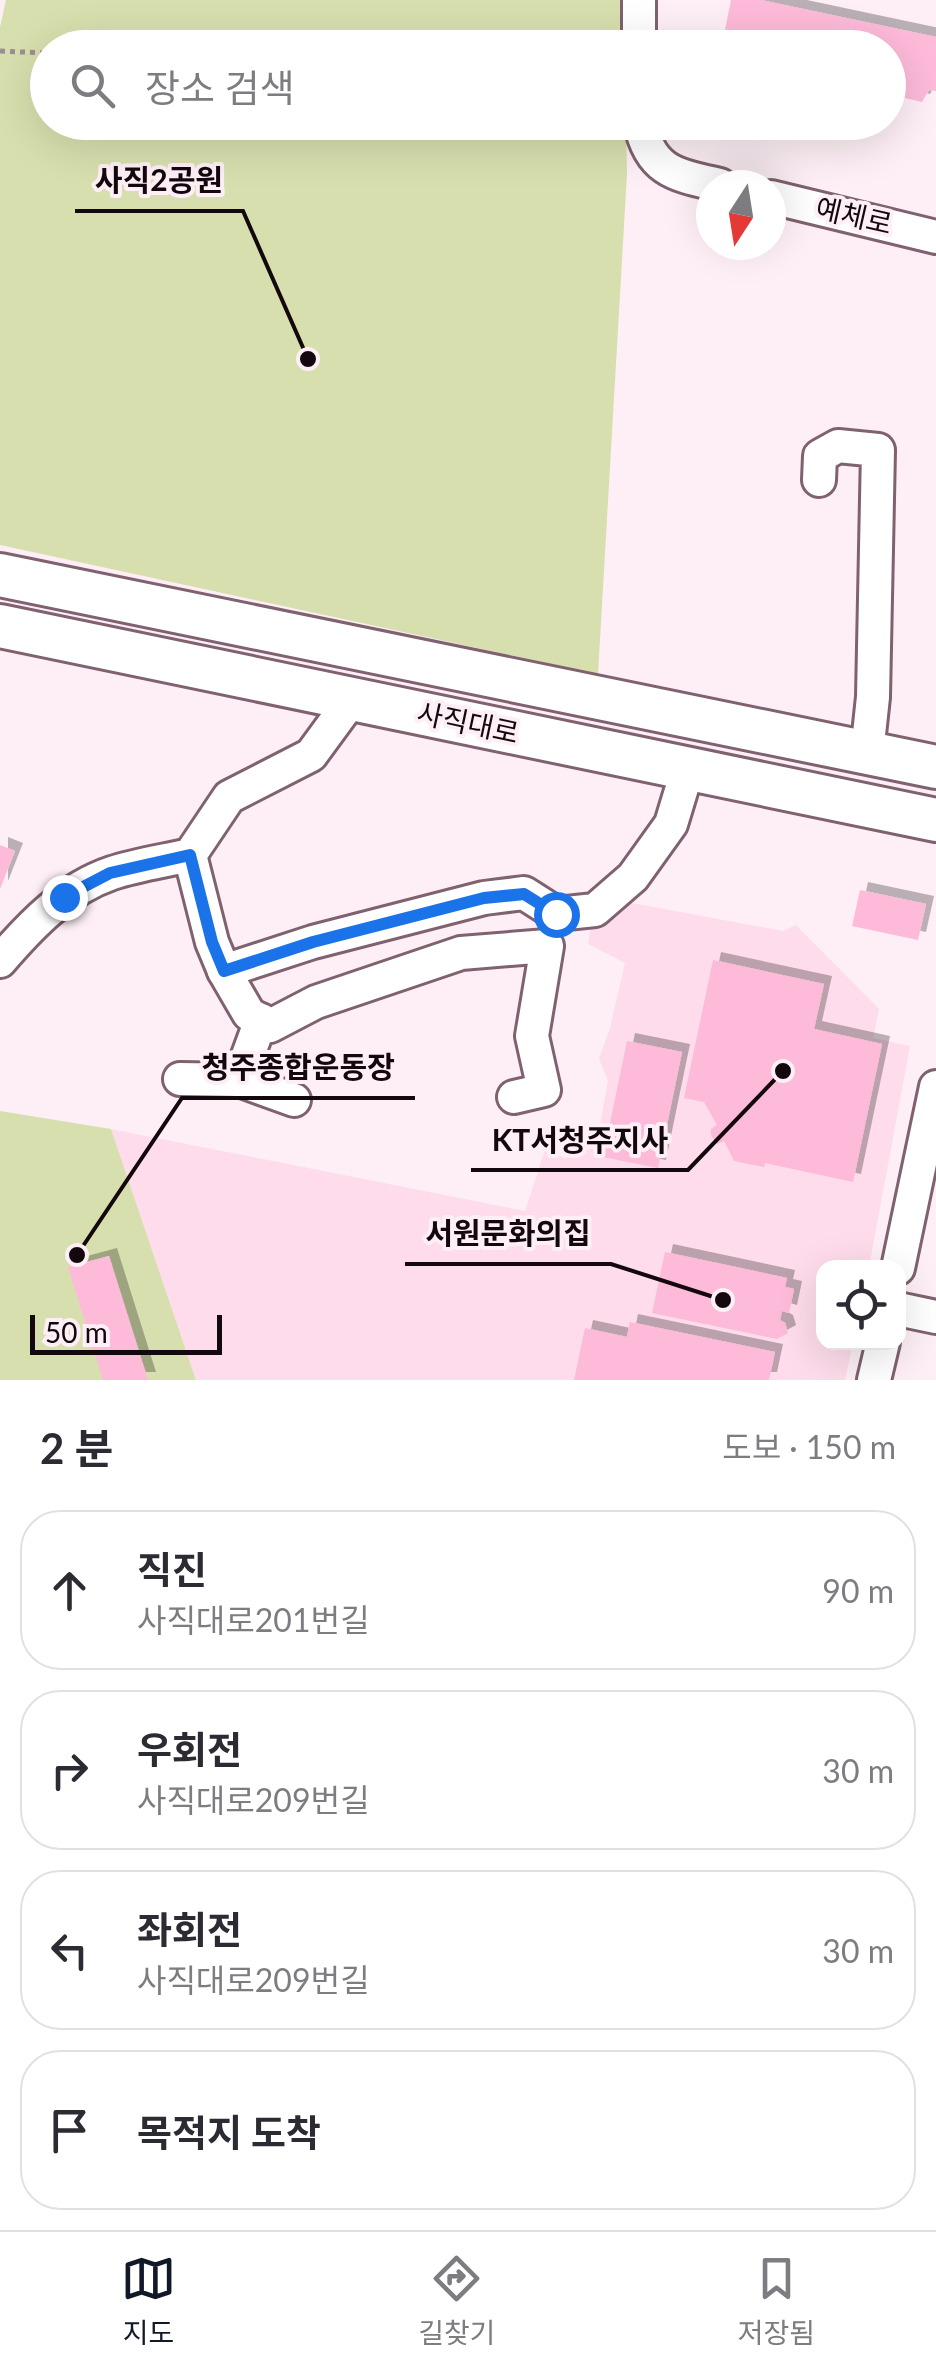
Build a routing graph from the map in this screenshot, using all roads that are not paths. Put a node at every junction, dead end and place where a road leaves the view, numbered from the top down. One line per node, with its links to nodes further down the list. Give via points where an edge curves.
1 (639, 0): 2 (street)
2 (639, 30)
3 (643, 140): 4 (street, via 654,160)
4 (696, 178)
5 (786, 201): 6 (street, 예체로)
6 (936, 237)
7 (820, 480): 12 (street, via 820,456 838,446 878,450)
8 (0, 575): 12 (main road, 사직대로)
9 (0, 626): 10 (main road, 사직대로)
10 (352, 699): 14 (main road, 사직대로); 16 (street, via 312,755 229,797)
11 (936, 745): 12 (street)
12 (877, 755): 13 (main road, 사직대로)
13 (936, 767)
14 (688, 768): 15 (main road, 사직대로); 17 (street, via 671,824 632,876 594,910)
15 (936, 820)
16 (190, 855): 19 (street, via 110,873 64,897); 20 (street)
17 (556, 914): 18 (street); 20 (street, via 524,894 484,898)
18 (546, 946): 21 (street, via 461,953 330,996 270,1026); 25 (street, via 532,1036 544,1090)
19 (0, 961)
20 (224, 971): 21 (street, via 249,1014)
21 (261, 1020): 23 (street)
22 (180, 1079): 23 (street)
23 (239, 1080): 26 (street)
24 (936, 1087): 27 (street)
25 (514, 1097)
26 (294, 1100)
27 (900, 1260)
28 (906, 1311): 29 (street)
29 (936, 1317)
30 (881, 1350): 31 (street)
31 (874, 1380)

